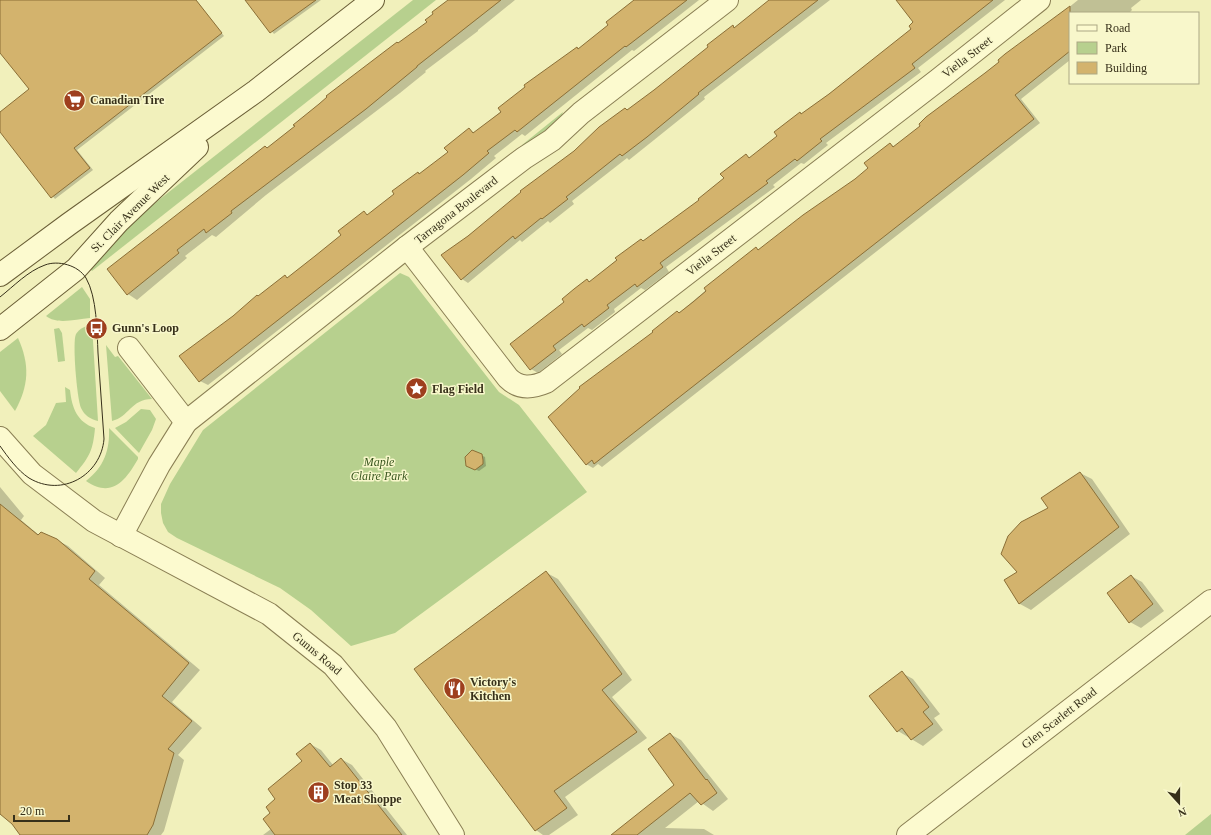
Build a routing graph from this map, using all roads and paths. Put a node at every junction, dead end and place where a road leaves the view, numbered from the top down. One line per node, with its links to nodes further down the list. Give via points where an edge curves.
1 (373, 0): 4 (street, St. Clair Avenue West)
2 (727, 0): 5 (street, Tarragona Boulevard, via 581,113 552,140 524,158)
3 (1039, 0): 5 (street, Viella Street, via 546,382 528,387 516,384 508,378)
4 (256, 91): 6 (street, St. Clair Avenue West); 7 (street, St. Clair Avenue West, via 119,220 76,269)
5 (408, 247): 9 (street, Tarragona Boulevard)
6 (0, 275)
7 (0, 329)
8 (129, 348): 9 (street)
9 (186, 422): 11 (street, via 159,465)
10 (0, 438): 11 (street, Gunns Road, via 32,474 94,521)
11 (121, 536): 13 (street, Gunns Road, via 269,614 333,665 386,728)
12 (1211, 601): 14 (street, Glen Scarlett Road)
13 (453, 835)
14 (908, 835)

